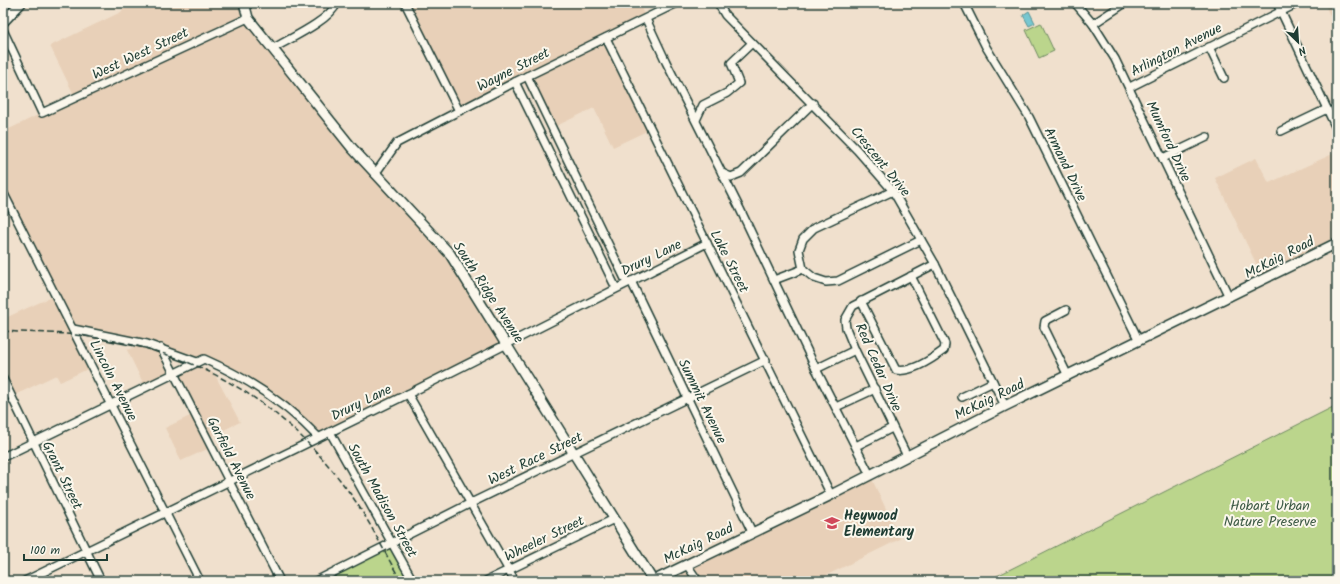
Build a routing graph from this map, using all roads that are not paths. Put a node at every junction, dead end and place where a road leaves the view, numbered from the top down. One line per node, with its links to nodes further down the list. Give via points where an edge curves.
1 (21, 3): 15 (street)
2 (244, 3): 13 (street, South Ridge Avenue)
3 (337, 3): 21 (street, via 334,10 324,18)
4 (405, 3): 28 (street)
5 (677, 3): 14 (street, Wayne Street)
6 (718, 3): 19 (street, Crescent Drive, via 725,16)
7 (964, 3): 51 (street, Armand Drive, via 986,47 1028,117)
8 (1075, 3): 16 (street, Mumford Drive)
9 (1125, 3): 16 (street)
10 (1277, 3): 12 (street)
11 (1298, 3): 12 (street, Arlington Avenue)
12 (1281, 11): 20 (street, Arlington Avenue); 27 (street)
13 (248, 18): 17 (street, West West Street, via 42,113); 21 (street, South Ridge Avenue)
14 (646, 19): 18 (street, Wayne Street); 29 (street)
15 (3, 22)
16 (1093, 24): 25 (street, Mumford Drive, via 1106,42)
17 (3, 30)
18 (606, 38): 22 (street, Wayne Street); 39 (street, Lake Street)
19 (752, 43): 26 (street, Crescent Drive); 29 (street, via 731,64 739,83 727,93 703,105)
20 (1209, 47): 23 (street); 25 (street, Arlington Avenue)
21 (274, 48): 35 (street, South Ridge Avenue)
22 (527, 76): 24 (street, Wayne Street); 45 (street, Summit Avenue)
23 (1224, 78)
24 (515, 82): 28 (street, Wayne Street); 46 (street)
25 (1130, 87): 33 (street, Mumford Drive)
26 (813, 103): 34 (street, via 742,173 731,177); 36 (street, Crescent Drive)
27 (1327, 109): 30 (street); 31 (street)
28 (459, 111): 35 (street, Wayne Street, via 397,143)
29 (696, 120): 34 (street)
30 (1337, 130)
31 (1281, 131)
32 (1206, 137): 33 (street)
33 (1163, 158): 47 (street, Mumford Drive)
34 (722, 173): 44 (street)
35 (375, 174): 52 (street, South Ridge Avenue, via 450,254)
36 (892, 191): 38 (street, Crescent Drive); 42 (street, via 814,228 803,239 799,250)
37 (3, 192): 50 (street, Lincoln Avenue)
38 (921, 240): 41 (street, Crescent Drive); 42 (street, via 838,280 826,282 814,278)
39 (707, 243): 45 (street, Drury Lane); 55 (street, Lake Street)
40 (1337, 243): 47 (street, McKaig Road)
41 (935, 264): 43 (street, Red Cedar Drive); 61 (street, Crescent Drive)
42 (803, 269): 44 (street)
43 (911, 276): 48 (street, Red Cedar Drive); 48 (street, via 944,344 944,350 931,358 906,370 896,370)
44 (774, 280): 57 (street)
45 (629, 282): 46 (street, Drury Lane); 64 (street, Summit Avenue)
46 (616, 288): 52 (street, Drury Lane)
47 (1229, 297): 51 (street, McKaig Road)
48 (861, 302): 54 (street, Red Cedar Drive, via 853,306 845,320)
49 (1066, 310): 59 (street, via 1045,321 1044,327)
50 (73, 329): 53 (street); 66 (street, Lincoln Avenue)
51 (1139, 340): 59 (street, McKaig Road)
52 (506, 343): 63 (street, Drury Lane); 74 (street, South Ridge Avenue)
53 (162, 348): 56 (street); 58 (street, Garfield Avenue)
54 (856, 350): 57 (street); 62 (street, Red Cedar Drive)
55 (766, 360): 64 (street, West Race Street); 79 (street, Lake Street)
56 (201, 361): 58 (street); 71 (street, via 251,382 301,420)
57 (816, 370): 68 (street)
58 (174, 373): 66 (street); 78 (street, Garfield Avenue)
59 (1068, 376): 67 (street, McKaig Road)
60 (3, 379): 72 (street, Grant Street)
61 (993, 382): 65 (street); 67 (street, Crescent Drive)
62 (875, 389): 68 (street); 69 (street, Red Cedar Drive)
63 (408, 394): 70 (street, Drury Lane); 80 (street)
64 (687, 397): 74 (street, West Race Street); 83 (street, Summit Avenue)
65 (962, 397)
66 (112, 404): 72 (street); 81 (street, Lincoln Avenue)
67 (1005, 406): 76 (street, McKaig Road)
68 (836, 407): 73 (street)
69 (892, 428): 73 (street); 76 (street, Red Cedar Drive)
70 (330, 432): 71 (street, Drury Lane); 84 (street, South Madison Street)
71 (318, 438): 78 (street, Drury Lane)
72 (33, 442): 75 (street); 85 (street, Grant Street)
73 (856, 446): 77 (street)
74 (575, 453): 80 (street, West Race Street); 82 (street, South Ridge Avenue)
75 (3, 456)
76 (907, 456): 77 (street, McKaig Road)
77 (870, 475): 79 (street, McKaig Road)
78 (230, 480): 81 (street, Drury Lane); 91 (street, Garfield Avenue)
79 (831, 495): 83 (street, McKaig Road)
80 (469, 504): 84 (street, West Race Street); 87 (street)
81 (166, 511): 85 (street, Drury Lane); 90 (street, Lincoln Avenue)
82 (614, 519): 87 (street, Wheeler Street); 96 (street, South Ridge Avenue)
83 (752, 532): 86 (street, McKaig Road)
84 (393, 544): 92 (street, West Race Street); 93 (street, South Madison Street)
85 (86, 551): 88 (street, Drury Lane); 89 (street, Grant Street)
86 (688, 565): 96 (street, McKaig Road); 97 (street)
87 (508, 570): 94 (street, Wheeler Street); 95 (street)
88 (26, 581)
89 (101, 581)
90 (200, 581)
91 (280, 581)
92 (316, 581)
93 (413, 581)
94 (486, 581)
95 (515, 581)
96 (653, 581)
97 (698, 581)

